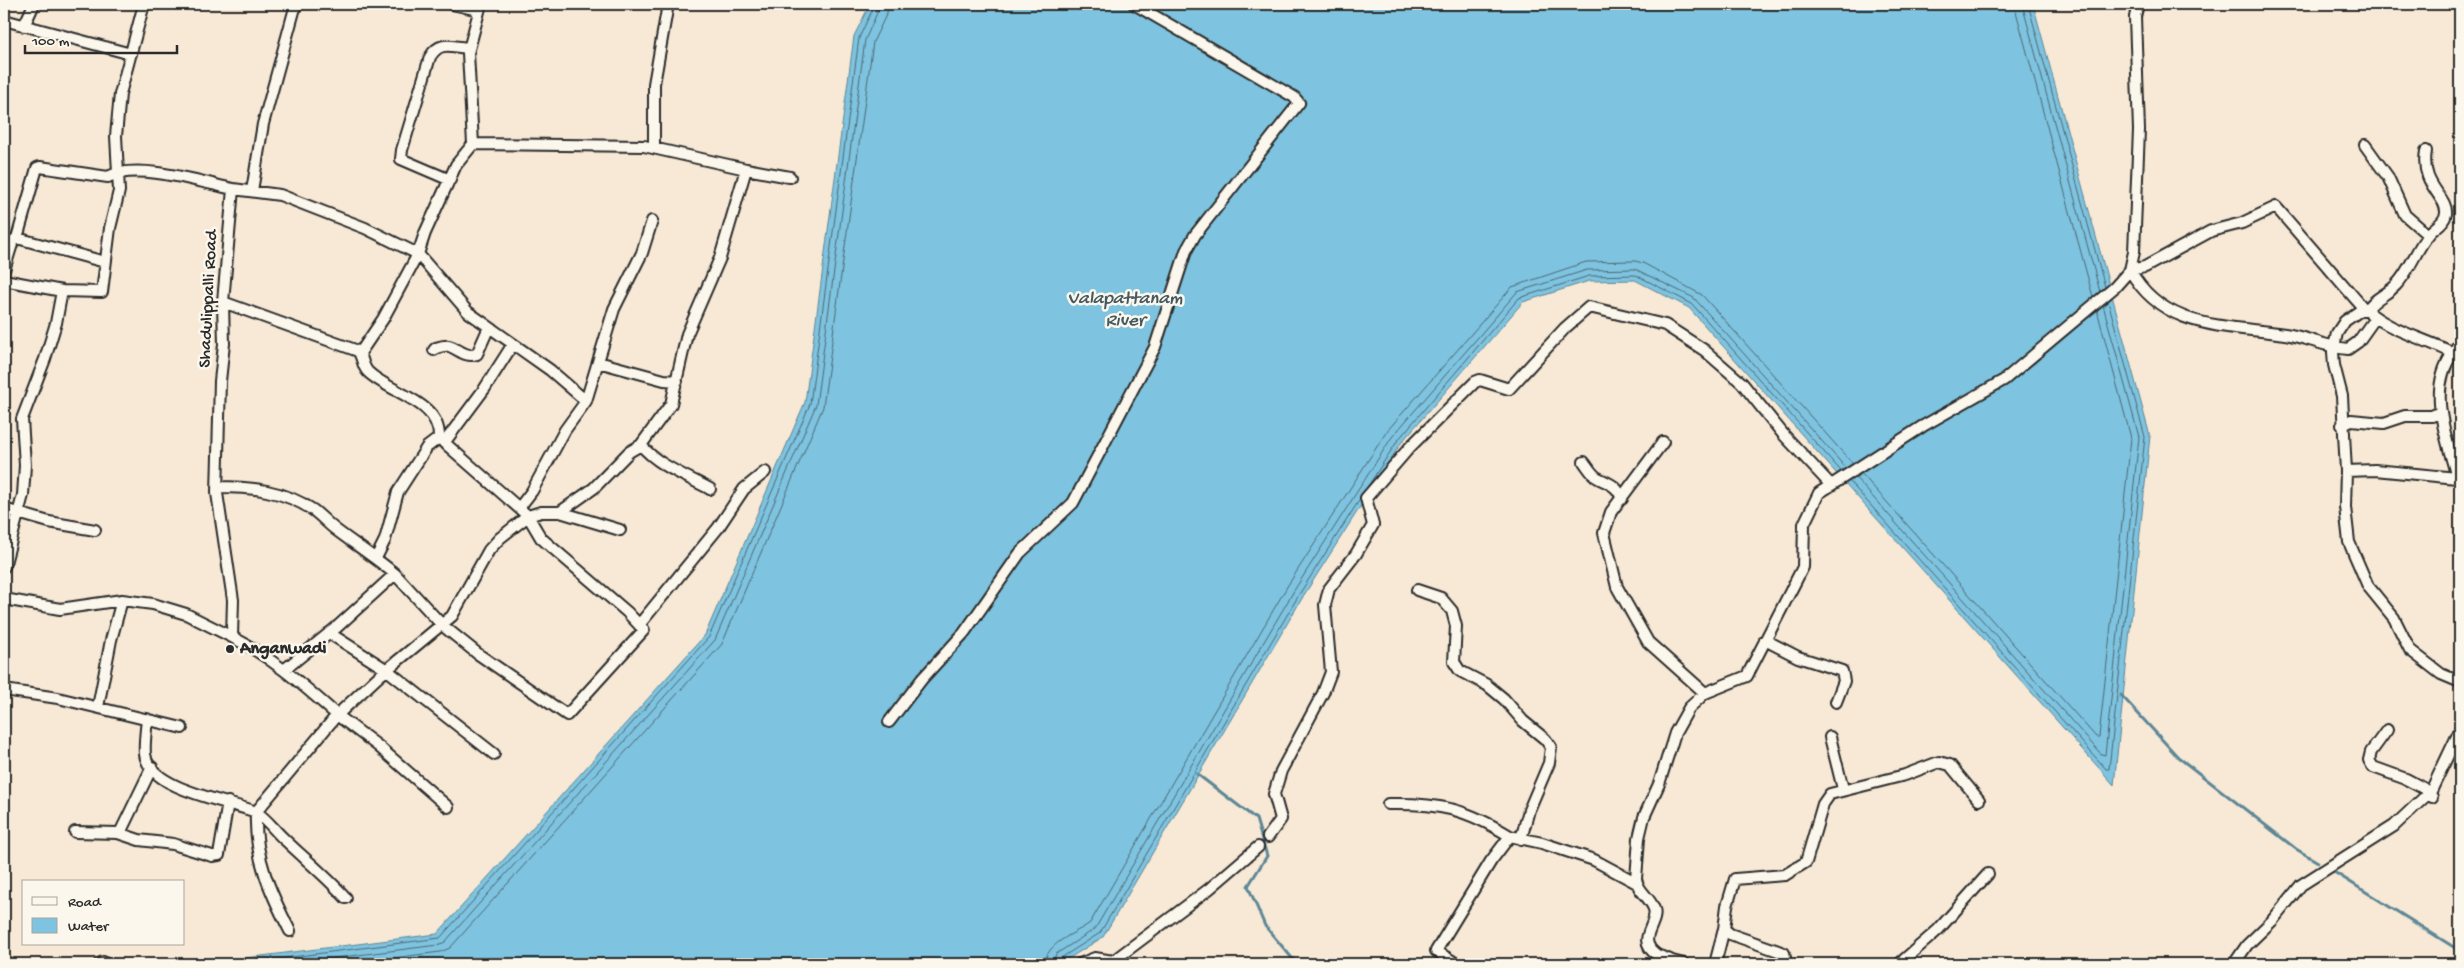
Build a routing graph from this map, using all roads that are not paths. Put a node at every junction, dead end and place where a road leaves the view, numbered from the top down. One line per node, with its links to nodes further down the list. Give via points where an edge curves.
1 (34, 4): 10 (street)
2 (144, 4): 12 (street)
3 (296, 4): 22 (street, via 263,124)
4 (452, 4): 8 (street)
5 (668, 4): 15 (street, via 654,84)
6 (1134, 4): 84 (street, via 1207,44 1299,103 1194,235 1155,347 1073,503 1020,553 964,633)
7 (2138, 4): 29 (street, via 2135,17 2138,152 2134,252)
8 (480, 7): 11 (street)
9 (4, 20): 10 (street)
10 (24, 26): 12 (street)
11 (469, 48): 13 (street); 20 (street, via 442,45 430,57 402,150 401,159)
12 (131, 54): 18 (street, via 120,94 116,136)
13 (473, 144): 15 (street); 20 (street, via 462,155)
14 (2365, 145): 24 (street, via 2388,177 2405,215)
15 (654, 148): 17 (street)
16 (2426, 151): 24 (street, via 2426,176 2442,200 2446,215)
17 (746, 169): 19 (street); 43 (street, via 720,258 687,334)
18 (118, 172): 21 (street, via 189,179); 25 (street, via 108,177 37,168); 27 (street, via 119,191)
19 (790, 177)
20 (450, 180): 26 (street)
21 (233, 189): 22 (street); 32 (street, Shadulippalli Road)
22 (252, 190): 26 (street, via 280,195 365,228)
23 (652, 221): 42 (street, via 642,253 614,309)
24 (2428, 235): 33 (street, via 2402,279 2372,301)
25 (17, 238): 27 (street); 28 (street, via 13,241)
26 (418, 254): 35 (street, via 468,312); 40 (street, via 383,319)
27 (105, 262): 31 (street, via 102,292)
28 (4, 270)
29 (2130, 270): 33 (street, via 2152,263 2211,230 2242,223 2276,207); 38 (street, via 2140,288 2170,312 2206,324 2285,334); 53 (street, via 2115,287 2004,380)
30 (4, 280): 31 (street)
31 (62, 291): 60 (street, via 45,359 22,419 25,465)
32 (222, 302): 40 (street); 54 (street, Shadulippalli Road, via 224,344)
33 (2366, 310): 34 (street); 38 (street, via 2346,322 2337,333)
34 (2376, 318): 38 (street, via 2353,347); 41 (street)
35 (489, 327): 37 (street); 39 (street, via 477,354 460,353 450,346)
36 (2460, 342): 41 (street)
37 (513, 344): 44 (street); 47 (street, via 485,388)
38 (2334, 347): 46 (street, via 2334,366 2342,396)
39 (434, 350)
40 (360, 353): 47 (street, via 368,372 433,416)
41 (2457, 354): 45 (street, via 2444,365)
42 (598, 362): 43 (street); 44 (street)
43 (677, 381): 49 (street, via 671,404)
44 (586, 401): 57 (street)
45 (2440, 412): 46 (street, via 2432,416 2405,416 2384,423 2351,420); 51 (street, via 2457,478 2375,470)
46 (2342, 426): 51 (street)
47 (441, 441): 57 (street); 64 (street, via 427,447 398,492 385,540)
48 (1663, 442): 56 (street)
49 (641, 445): 55 (street, via 664,463); 59 (street, via 629,452 594,488)
50 (1584, 462): 56 (street, via 1596,477 1619,489)
51 (2346, 471): 77 (street, via 2348,542 2368,586 2394,618 2410,650 2441,674)
52 (765, 472): 71 (street, via 744,489 718,528)
53 (1830, 484): 74 (street, via 1819,493 1804,524 1803,567); 101 (street, via 1742,383 1704,350 1664,325 1589,306 1509,389 1480,380 1475,382 1410,447 1366,498 1373,525 1329,590 1324,605 1330,672 1323,693 1281,771 1274,794 1280,819)
54 (217, 486): 64 (street, via 246,487 292,498); 73 (street, Shadulippalli Road, via 233,600)
55 (710, 490)
56 (1622, 498): 79 (street, via 1611,512 1604,533 1617,587 1648,642)
57 (519, 508): 61 (street)
58 (4, 510): 60 (street)
59 (560, 512): 61 (street); 63 (street)
60 (18, 513): 62 (street); 65 (street)
61 (528, 516): 70 (street, via 489,550 458,608); 71 (street, via 541,538)
62 (95, 530)
63 (620, 530)
64 (376, 558): 66 (street)
65 (4, 568)
66 (395, 574): 70 (street); 72 (street)
67 (1417, 590): 102 (street, via 1441,598 1452,611 1456,626 1454,662 1460,670 1504,699 1551,747 1549,763 1528,810)
68 (4, 599): 69 (street, via 60,609)
69 (122, 600): 73 (street, via 153,604 186,614); 81 (street)
70 (442, 625): 71 (street, via 567,715 635,642 644,630); 76 (street)
71 (639, 625)
72 (329, 633): 75 (street); 76 (street)
73 (232, 637): 75 (street)
74 (1765, 640): 79 (street, via 1747,676); 80 (street, via 1798,657 1842,671 1844,681)
75 (284, 670): 82 (street)
76 (387, 670): 82 (street); 89 (street)
77 (2460, 682)
78 (4, 690): 81 (street)
79 (1706, 693): 105 (street, via 1689,708 1676,733 1644,818 1637,853)
80 (1836, 702)
81 (98, 707): 83 (street)
82 (337, 715): 96 (street); 97 (street)
83 (147, 719): 85 (street); 90 (street, via 145,756)
84 (889, 722)
85 (182, 728)
86 (2387, 730): 92 (street, via 2371,752 2369,760 2373,767 2406,779)
87 (2460, 730): 92 (street)
88 (1830, 737): 91 (street)
89 (494, 754)
90 (152, 767): 94 (street, via 180,788 208,799); 99 (street)
91 (1843, 789): 93 (street, via 1904,775 1940,762 1950,765); 107 (street, via 1830,794 1823,804 1806,862 1785,875 1734,880)
92 (2431, 795): 117 (street, via 2394,826 2301,885)
93 (1979, 800)
94 (228, 802): 97 (street); 99 (street, via 219,855 139,840)
95 (1388, 804): 100 (street, via 1425,803 1451,808 1481,818)
96 (448, 807)
97 (256, 812): 106 (street, via 267,819); 108 (street, via 259,862)
98 (75, 832): 99 (street)
99 (120, 833)
100 (1510, 836): 102 (street); 112 (street, via 1436,950)
101 (1268, 837)
102 (1521, 838): 105 (street, via 1594,860)
103 (1258, 847): 109 (street)
104 (1988, 874): 116 (street, via 1938,930)
105 (1637, 882): 110 (street, via 1655,913 1647,936 1648,945)
106 (346, 898)
107 (1724, 929): 114 (street); 115 (street, via 1784,953)
108 (290, 931)
109 (1113, 962): 111 (street, via 1094,958)
110 (1670, 962): 113 (street)
111 (1080, 964)
112 (1457, 964)
113 (1684, 964)
114 (1715, 964)
115 (1780, 964)
116 (1899, 964)
117 (2234, 964)

